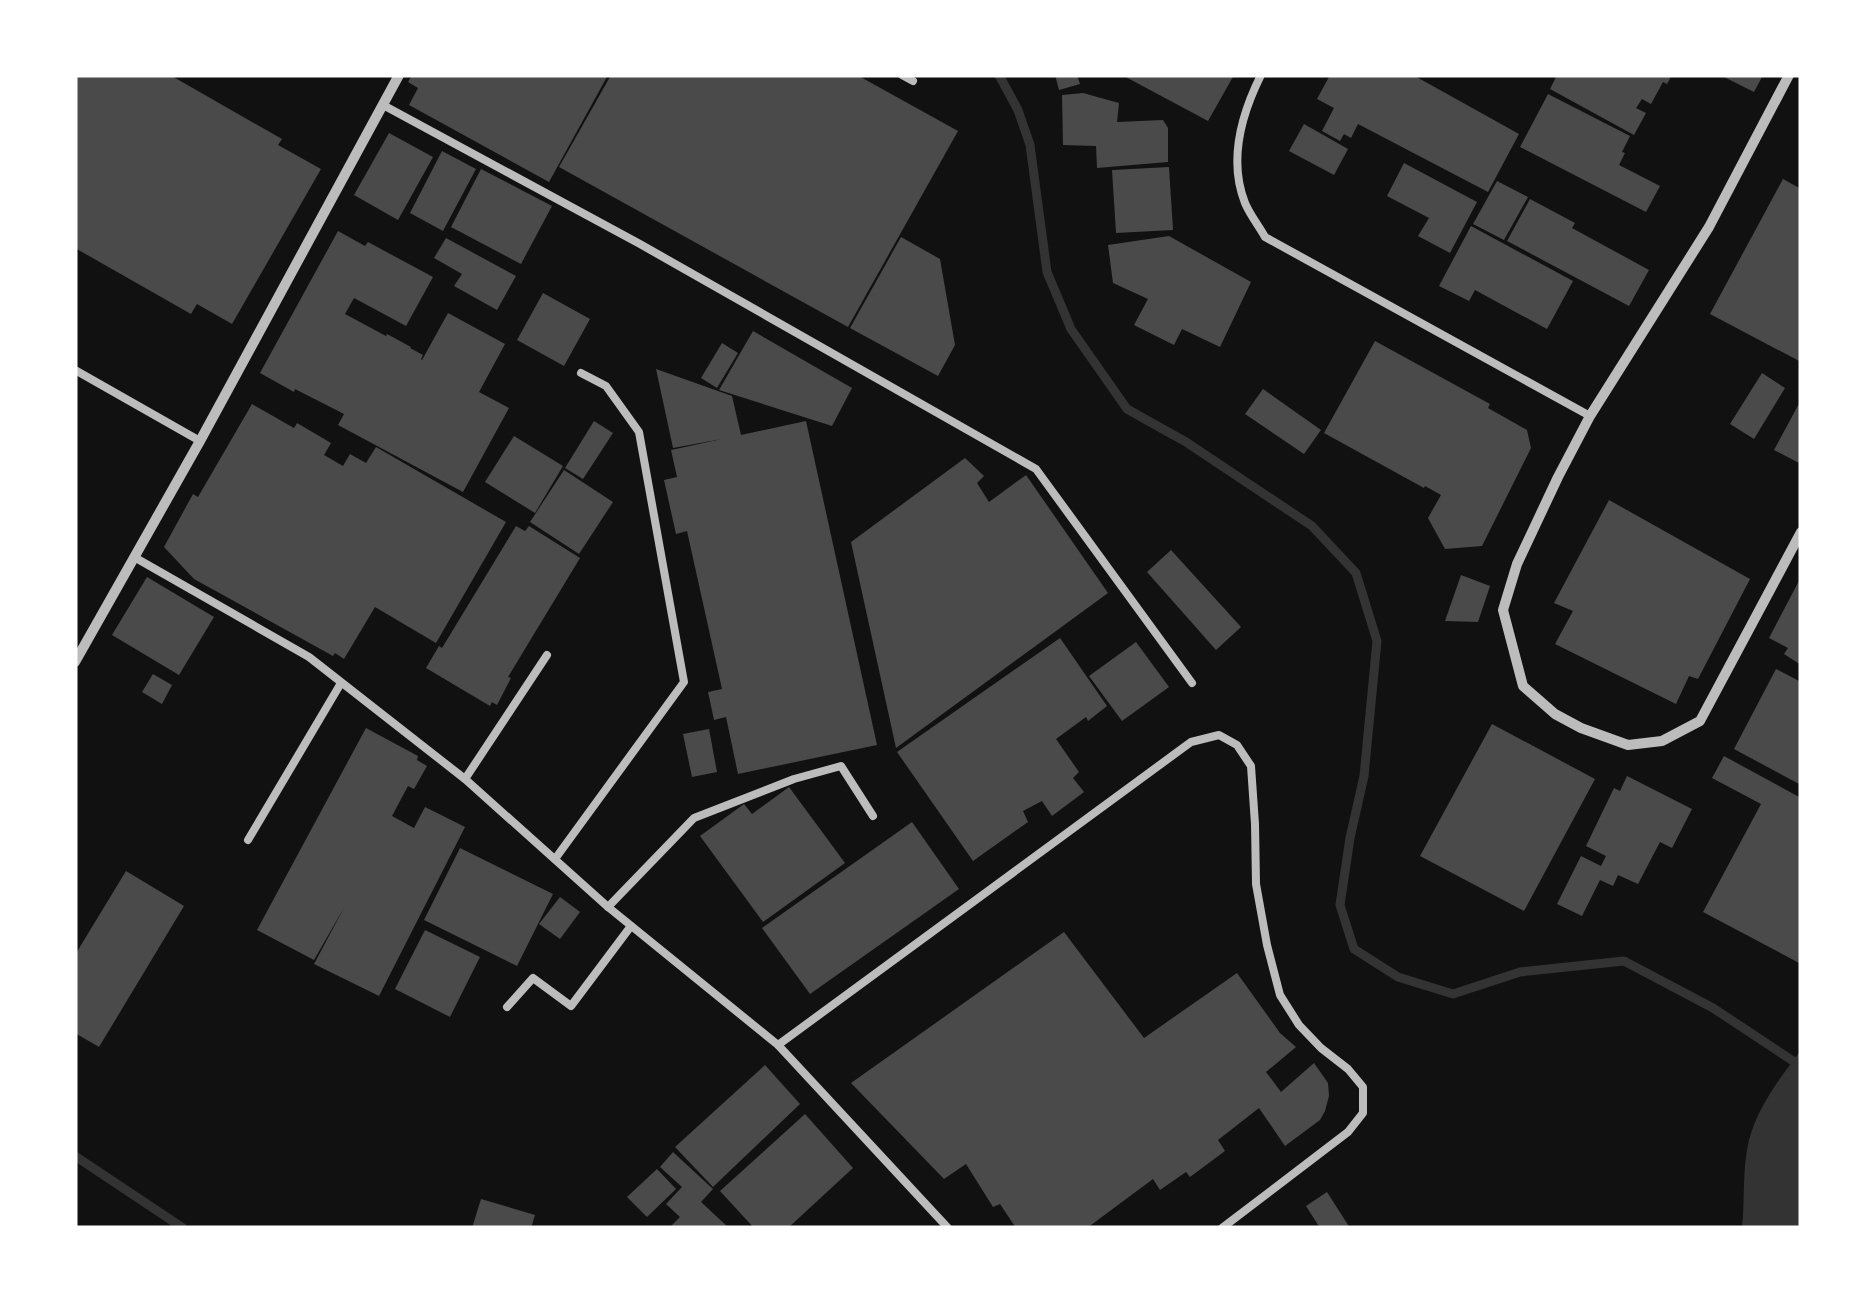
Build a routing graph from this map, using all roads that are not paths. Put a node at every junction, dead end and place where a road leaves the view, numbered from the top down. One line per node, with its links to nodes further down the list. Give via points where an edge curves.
1 (399, 75): 6 (street)
2 (902, 75): 5 (lane)
3 (1261, 75): 9 (lane, via 1239,133 1236,169 1265,237)
4 (1789, 75): 9 (street, via 1709,227)
5 (913, 81)
6 (382, 105): 10 (street); 16 (lane, via 1036,470)
7 (75, 370): 10 (lane)
8 (581, 373): 20 (lane, via 606,386 639,432 684,682)
9 (1590, 416): 11 (street, via 1518,564 1503,610 1524,686 1554,714 1628,746 1662,741 1700,721)
10 (200, 441): 12 (street)
11 (1801, 532)
12 (134, 557): 14 (street); 15 (lane)
13 (547, 655): 17 (lane)
14 (75, 662)
15 (341, 683): 17 (lane); 19 (lane)
16 (1192, 683)
17 (465, 779): 20 (lane)
18 (873, 816): 21 (lane, via 841,766 794,779 694,818)
19 (248, 840)
20 (555, 859): 21 (lane)
21 (608, 907): 22 (lane)
22 (631, 926): 23 (lane, via 571,1006 534,978); 24 (lane)
23 (507, 1007)
24 (778, 1045): 25 (lane); 26 (lane, via 1191,742 1219,735 1237,745 1251,766 1256,884 1280,995 1299,1025 1362,1088 1363,1113 1348,1132)
25 (948, 1228)
26 (1222, 1228)

